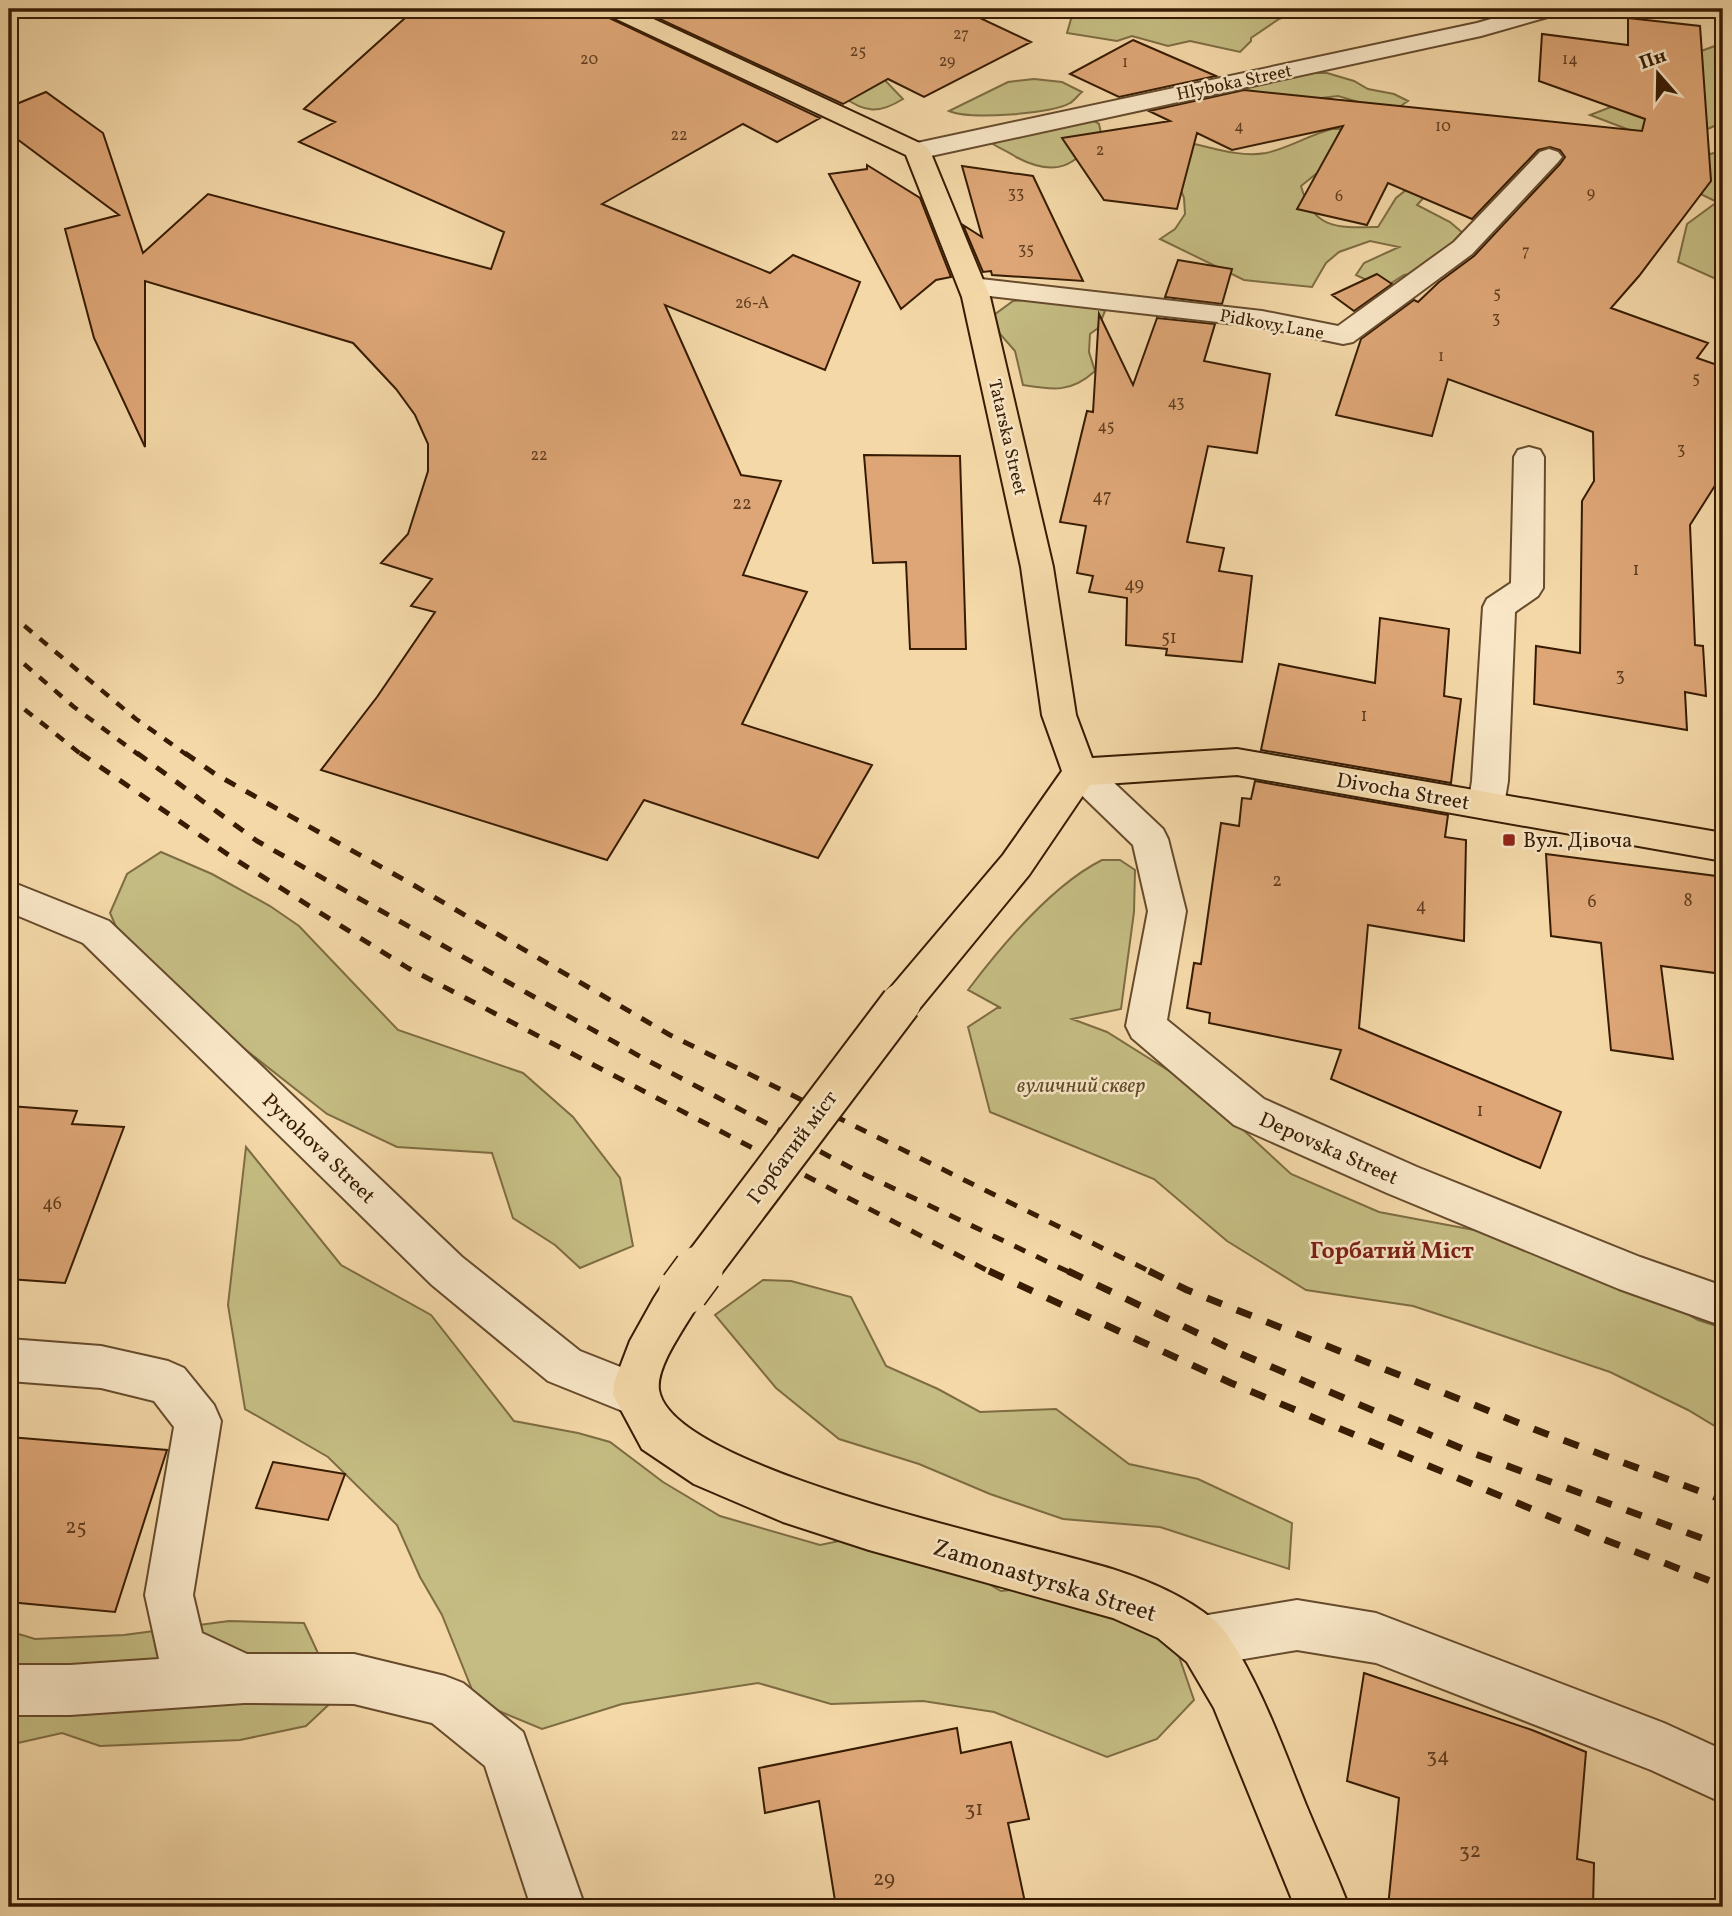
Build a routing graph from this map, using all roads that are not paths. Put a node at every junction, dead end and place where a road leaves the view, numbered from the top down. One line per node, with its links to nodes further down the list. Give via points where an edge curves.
1 (614, 9): 4 (main road)
2 (1550, 9): 3 (street, Hlyboka Street)
3 (1483, 19): 4 (street, Hlyboka Street)
4 (917, 150): 6 (main road, Tatarska Street)
5 (1549, 157): 6 (street, Pidkovy Lane, via 1463,248 1343,336 1262,319)
6 (972, 286): 8 (main road, Tatarska Street, via 1037,566 1059,715)
7 (1530, 457): 9 (street, via 1527,588 1499,607)
8 (1080, 772): 9 (main road, Divocha Street, via 1237,762); 12 (street, Depovska Street, via 1150,839 1167,911 1146,1026 1249,1112 1634,1275); 14 (main road, Горбатий міст, bridge, via 1016,865 901,1003 684,1290 644,1359)
9 (1486, 806): 10 (main road, Divocha Street)
10 (1723, 847)
11 (9, 895): 14 (street, Pyrohova Street, via 96,932 447,1271 564,1366)
12 (1723, 1306)
13 (9, 1360): 16 (street, via 101,1367 168,1383 198,1422 169,1595 180,1648)
14 (635, 1394): 15 (main road, Zamonastyrska Street, via 645,1421 662,1438 773,1494 905,1538 1160,1611)
15 (1202, 1641): 18 (street, via 1297,1625 1376,1638 1664,1749); 20 (main road, Zamonastyrska Street, via 1233,1691)
16 (246, 1679): 17 (street); 19 (street, via 354,1679 445,1701 505,1750)
17 (9, 1690)
18 (1723, 1777)
19 (558, 1907)
20 (1322, 1907)

